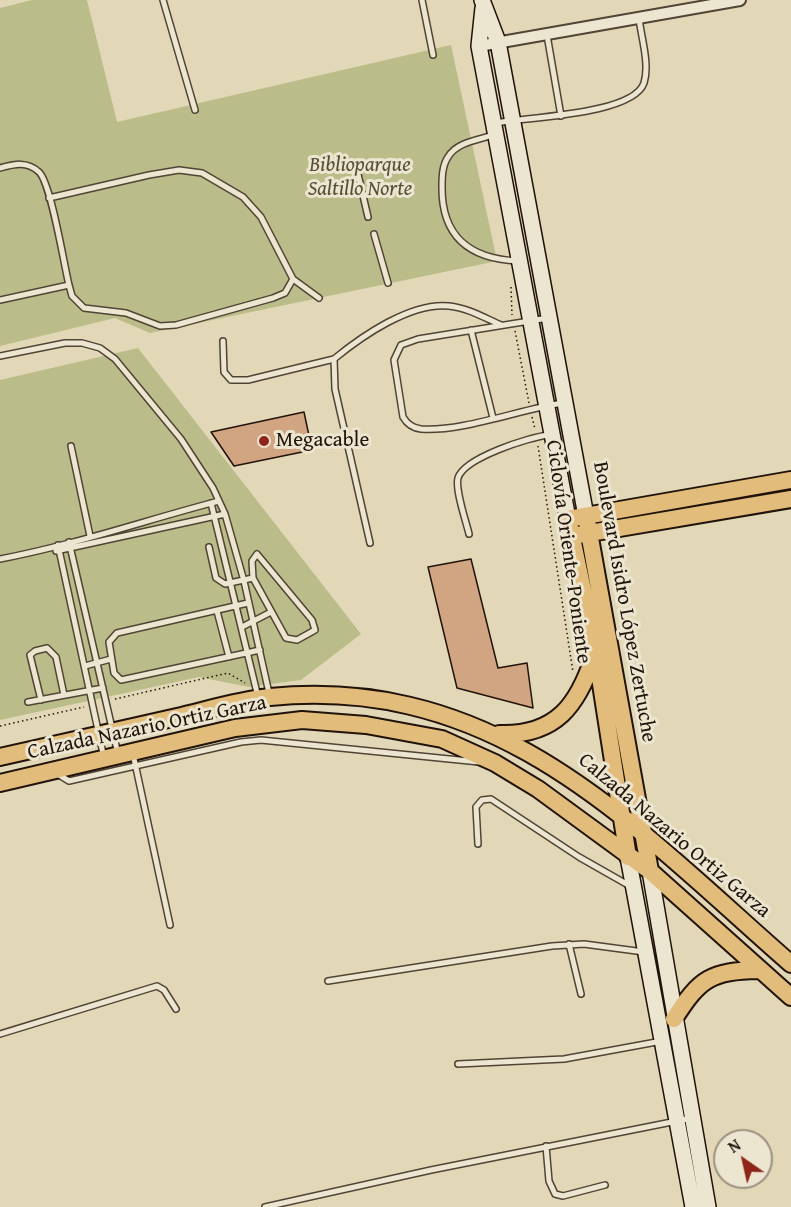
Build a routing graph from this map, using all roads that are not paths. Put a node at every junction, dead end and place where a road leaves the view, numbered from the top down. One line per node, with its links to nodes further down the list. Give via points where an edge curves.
1 (163, 0): 10 (lane)
2 (422, 0): 9 (lane)
3 (740, 0): 5 (street)
4 (482, 4): 7 (main road, Boulevard Isidro López Zertuche); 8 (main road, Boulevard Isidro López Zertuche)
5 (639, 18): 6 (street); 11 (lane, via 644,84 621,102)
6 (547, 33): 7 (street); 11 (lane)
7 (498, 42): 8 (street); 12 (main road, Boulevard Isidro López Zertuche)
8 (479, 46): 13 (main road, Boulevard Isidro López Zertuche)
9 (433, 55)
10 (195, 110)
11 (561, 116): 12 (lane)
12 (514, 120): 13 (lane); 25 (main road, Boulevard Isidro López Zertuche)
13 (495, 129): 19 (main road, Boulevard Isidro López Zertuche); 19 (lane, via 461,145 448,156 442,173 442,199 446,218 458,240 493,260)
14 (0, 168): 16 (lane, via 26,164 33,167 45,180)
15 (357, 170): 17 (lane)
16 (49, 198): 20 (lane, via 179,170 202,173 243,197 261,217); 22 (lane)
17 (368, 217)
18 (374, 234): 21 (lane)
19 (519, 261): 26 (main road, Boulevard Isidro López Zertuche)
20 (293, 279): 22 (lane, via 285,293 273,298 167,327 126,313 84,308 72,296); 23 (lane)
21 (388, 283)
22 (69, 285): 24 (lane)
23 (319, 298)
24 (0, 300)
25 (549, 317): 26 (lane); 32 (main road, Boulevard Isidro López Zertuche)
26 (531, 320): 27 (lane); 33 (main road, Boulevard Isidro López Zertuche)
27 (502, 325): 28 (lane); 31 (lane, via 464,309 435,306 386,323)
28 (471, 330): 34 (lane); 34 (lane, via 401,345 394,360 403,417 407,424 420,429)
29 (223, 341): 31 (lane, via 224,372 231,380 248,380)
30 (0, 356): 39 (lane, via 65,343 90,345 107,352 181,439)
31 (334, 359): 49 (lane, via 335,388)
32 (565, 403): 33 (lane); 42 (main road, Boulevard Isidro López Zertuche)
33 (548, 405): 34 (lane); 35 (main road, Boulevard Isidro López Zertuche)
34 (493, 418)
35 (554, 435): 44 (main road, Boulevard Isidro López Zertuche); 45 (lane, via 536,437 476,461 462,471 458,483)
36 (71, 446): 47 (lane)
37 (791, 480): 42 (main road)
38 (791, 499): 46 (main road)
39 (219, 501): 40 (lane); 41 (lane)
40 (211, 503): 43 (lane); 47 (lane)
41 (225, 514): 43 (lane); 55 (lane)
42 (586, 516): 44 (main road); 46 (main road, Boulevard Isidro López Zertuche)
43 (215, 517): 52 (lane); 56 (lane)
44 (569, 527): 46 (main road); 66 (main road, Boulevard Isidro López Zertuche)
45 (469, 534)
46 (589, 534): 86 (main road, Boulevard Isidro López Zertuche)
47 (90, 536): 48 (lane)
48 (69, 542): 51 (lane); 52 (lane)
49 (370, 543)
50 (209, 547): 56 (lane, via 216,578)
51 (58, 548): 52 (lane); 53 (lane); 62 (lane)
52 (71, 549): 61 (lane)
53 (0, 559)
54 (253, 578): 55 (lane); 60 (lane); 60 (lane, via 252,561 257,554 312,620 315,630 297,640 288,639)
55 (243, 581): 56 (lane); 57 (lane)
56 (231, 584): 58 (lane)
57 (248, 603): 58 (lane); 63 (lane)
58 (237, 606): 59 (lane); 64 (lane)
59 (217, 611): 68 (lane); 69 (lane, via 117,633 109,642)
60 (271, 612): 63 (lane)
61 (87, 619): 62 (lane); 70 (lane)
62 (76, 621): 71 (lane)
63 (253, 621): 64 (lane); 65 (lane)
64 (242, 627): 67 (lane)
65 (260, 650): 67 (lane); 75 (lane)
66 (596, 652): 79 (main road, via 579,696 552,723 527,733); 85 (main road, Boulevard Isidro López Zertuche)
67 (248, 653): 68 (lane); 75 (lane)
68 (229, 657): 69 (lane, via 122,680 114,675)
69 (111, 659): 70 (lane)
70 (97, 663): 71 (lane); 72 (lane)
71 (85, 666): 73 (lane)
72 (103, 688): 73 (lane); 78 (lane)
73 (90, 690): 74 (lane); 78 (lane)
74 (64, 695): 76 (lane); 76 (lane, via 56,657 47,648 30,655)
75 (262, 695): 78 (main road, Calzada Nazario Ortiz Garza); 79 (main road, Calzada Nazario Ortiz Garza, via 373,699 445,715)
76 (41, 700): 77 (lane)
77 (28, 702)
78 (106, 733): 80 (main road, Calzada Nazario Ortiz Garza); 81 (lane); 81 (lane)
79 (492, 734): 85 (main road, Calzada Nazario Ortiz Garza, via 554,766)
80 (0, 757)
81 (123, 758): 82 (lane, via 261,740); 82 (main road, Calzada Nazario Ortiz Garza, via 235,728 311,720 425,734); 83 (main road, Calzada Nazario Ortiz Garza); 83 (lane, via 69,782); 91 (lane)
82 (495, 763): 88 (main road, Calzada Nazario Ortiz Garza, via 538,789)
83 (52, 771): 84 (main road, Calzada Nazario Ortiz Garza)
84 (0, 783)
85 (623, 817): 86 (main road, Calzada Nazario Ortiz Garza); 88 (main road, Boulevard Isidro López Zertuche)
86 (644, 835): 89 (main road, Boulevard Isidro López Zertuche); 94 (main road, Calzada Nazario Ortiz Garza)
87 (478, 844): 90 (lane, via 476,807 482,800 491,799)
88 (628, 857): 89 (main road, Calzada Nazario Ortiz Garza); 90 (main road, Boulevard Isidro López Zertuche)
89 (650, 871): 95 (main road, Calzada Nazario Ortiz Garza); 100 (main road, Boulevard Isidro López Zertuche)
90 (635, 889): 93 (main road, Boulevard Isidro López Zertuche)
91 (170, 925)
92 (569, 944): 93 (lane); 96 (lane); 97 (lane)
93 (645, 952): 102 (main road, Boulevard Isidro López Zertuche)
94 (791, 964)
95 (759, 970): 98 (main road, Calzada Nazario Ortiz Garza); 100 (main road, via 727,971 713,976 694,990)
96 (328, 981)
97 (581, 994)
98 (791, 997)
99 (176, 1009): 101 (lane, via 157,986)
100 (674, 1019): 104 (main road, Boulevard Isidro López Zertuche)
101 (0, 1034)
102 (663, 1041): 103 (lane, via 572,1058); 104 (main road, Boulevard Isidro López Zertuche)
103 (458, 1064)
104 (684, 1119): 105 (lane); 110 (main road, Boulevard Isidro López Zertuche); 111 (main road, Boulevard Isidro López Zertuche)
105 (546, 1146): 106 (lane, via 549,1181 555,1194 563,1196); 107 (lane)
106 (605, 1185)
107 (293, 1200): 108 (lane); 109 (lane)
108 (265, 1207)
109 (295, 1207)
110 (693, 1207)
111 (708, 1207)

